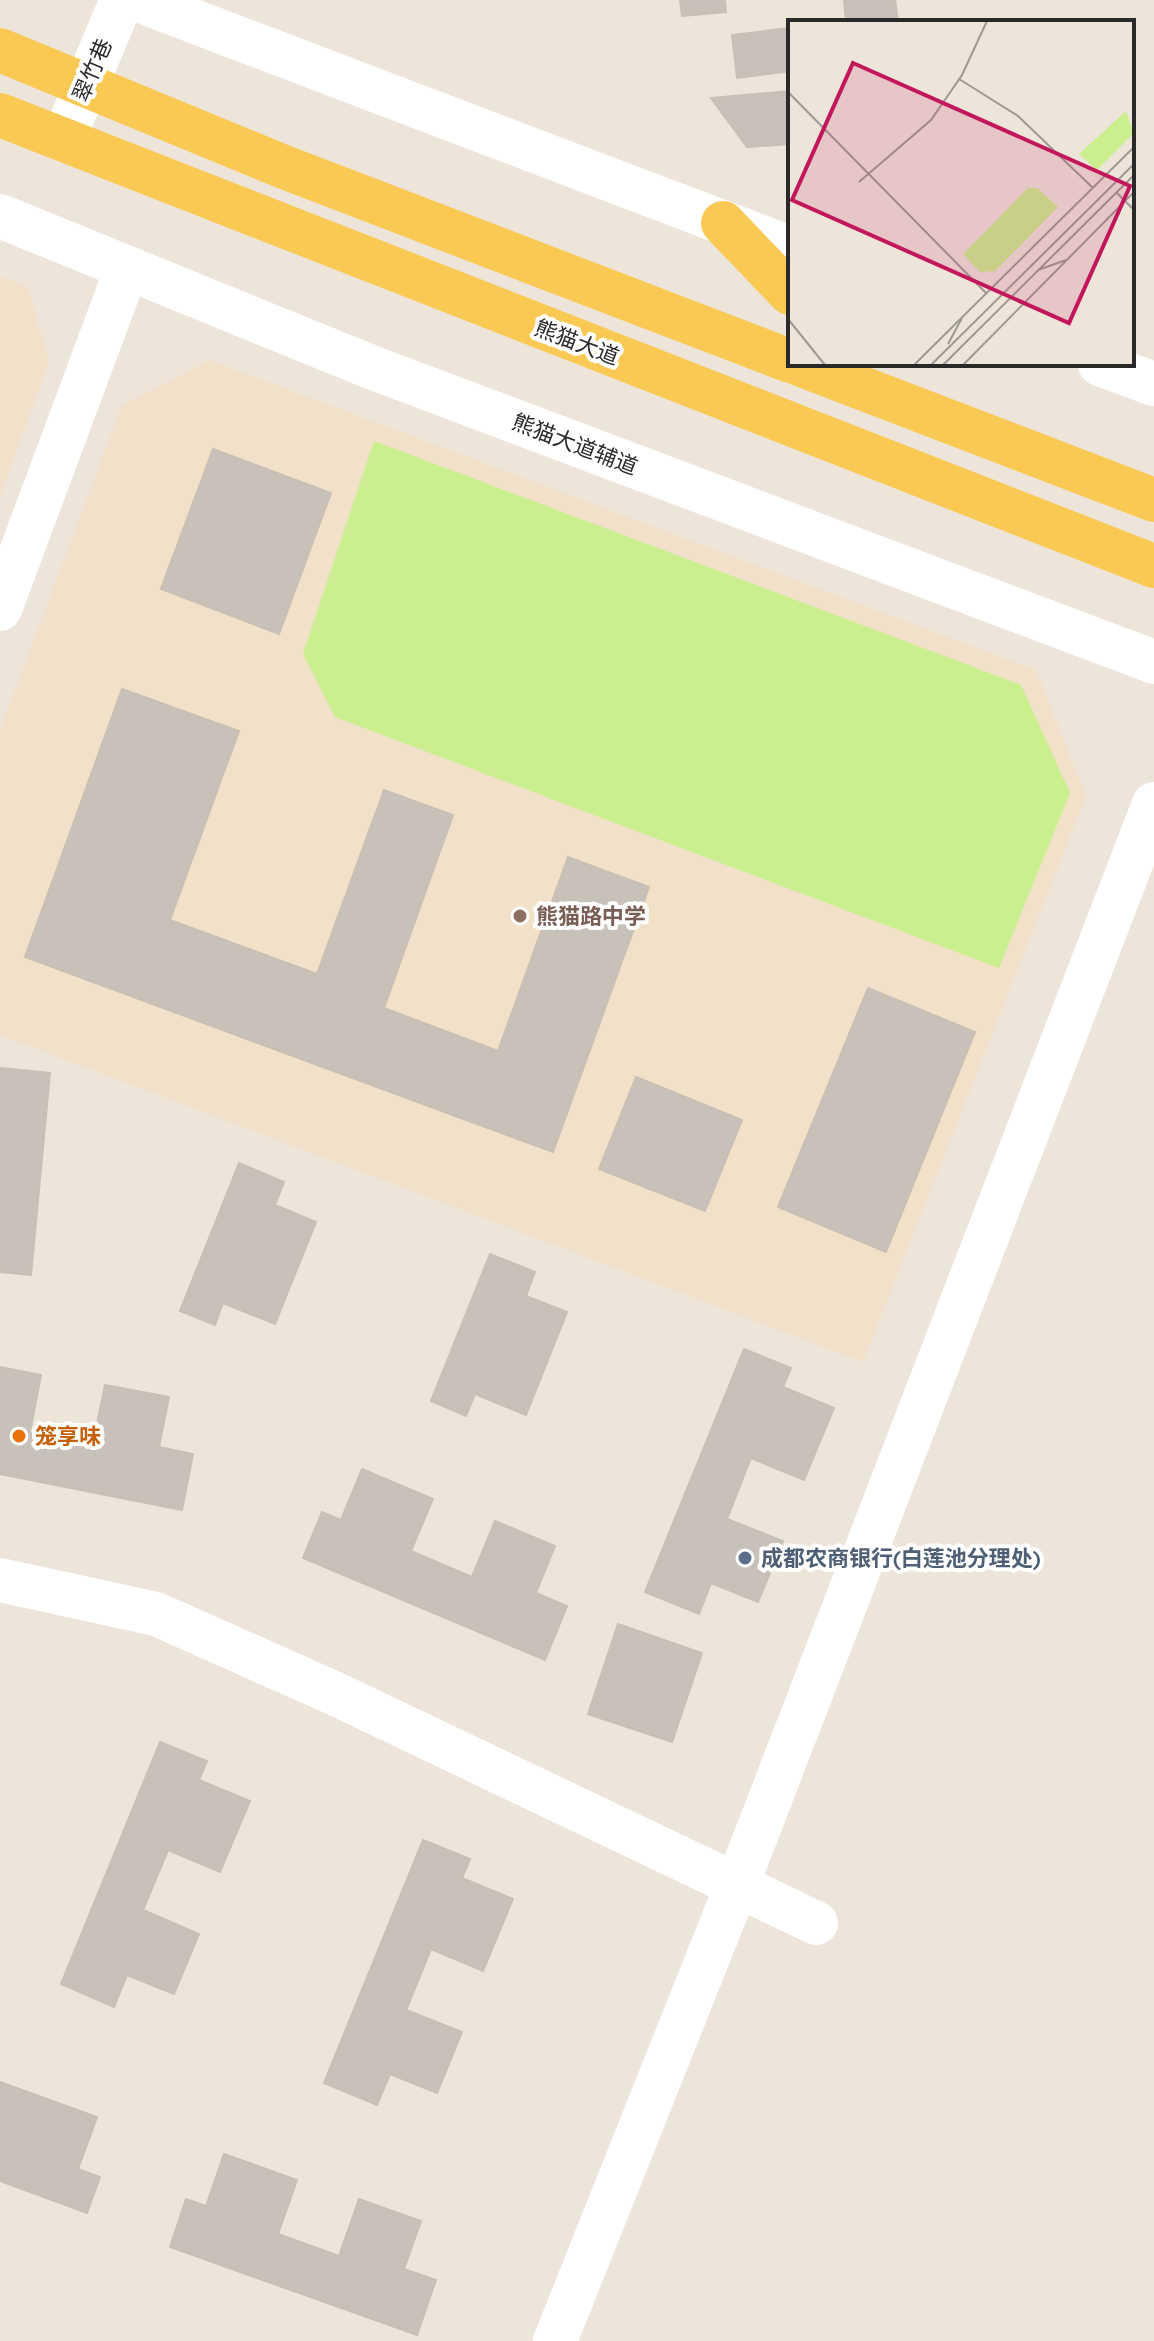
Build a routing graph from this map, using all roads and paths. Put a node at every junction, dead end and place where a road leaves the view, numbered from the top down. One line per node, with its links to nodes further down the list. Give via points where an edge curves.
1 (122, 0): 4 (street, 翠竹巷)
2 (138, 0): 8 (street)
3 (0, 50): 4 (main road)
4 (85, 85): 6 (street, 翠竹巷); 12 (main road)
5 (0, 115): 6 (main road, 熊猫大道)
6 (63, 140): 19 (main road, 熊猫大道)
7 (0, 216): 10 (street, 熊猫大道辅道)
8 (723, 223): 9 (street); 11 (main road)
9 (788, 247)
10 (127, 268): 20 (street); 21 (street, 熊猫大道辅道, via 371,367)
11 (788, 291)
12 (788, 360)
13 (804, 366): 17 (main road)
14 (860, 366): 17 (main road)
15 (1105, 366): 16 (street)
16 (1154, 384)
17 (893, 400): 18 (main road)
18 (1154, 500)
19 (1154, 566)
20 (0, 609)
21 (1154, 662)
22 (1154, 804): 24 (street)
23 (0, 1580): 24 (street, via 156,1614)
24 (737, 1885): 25 (street); 26 (street)
25 (816, 1923)
26 (555, 2341)

